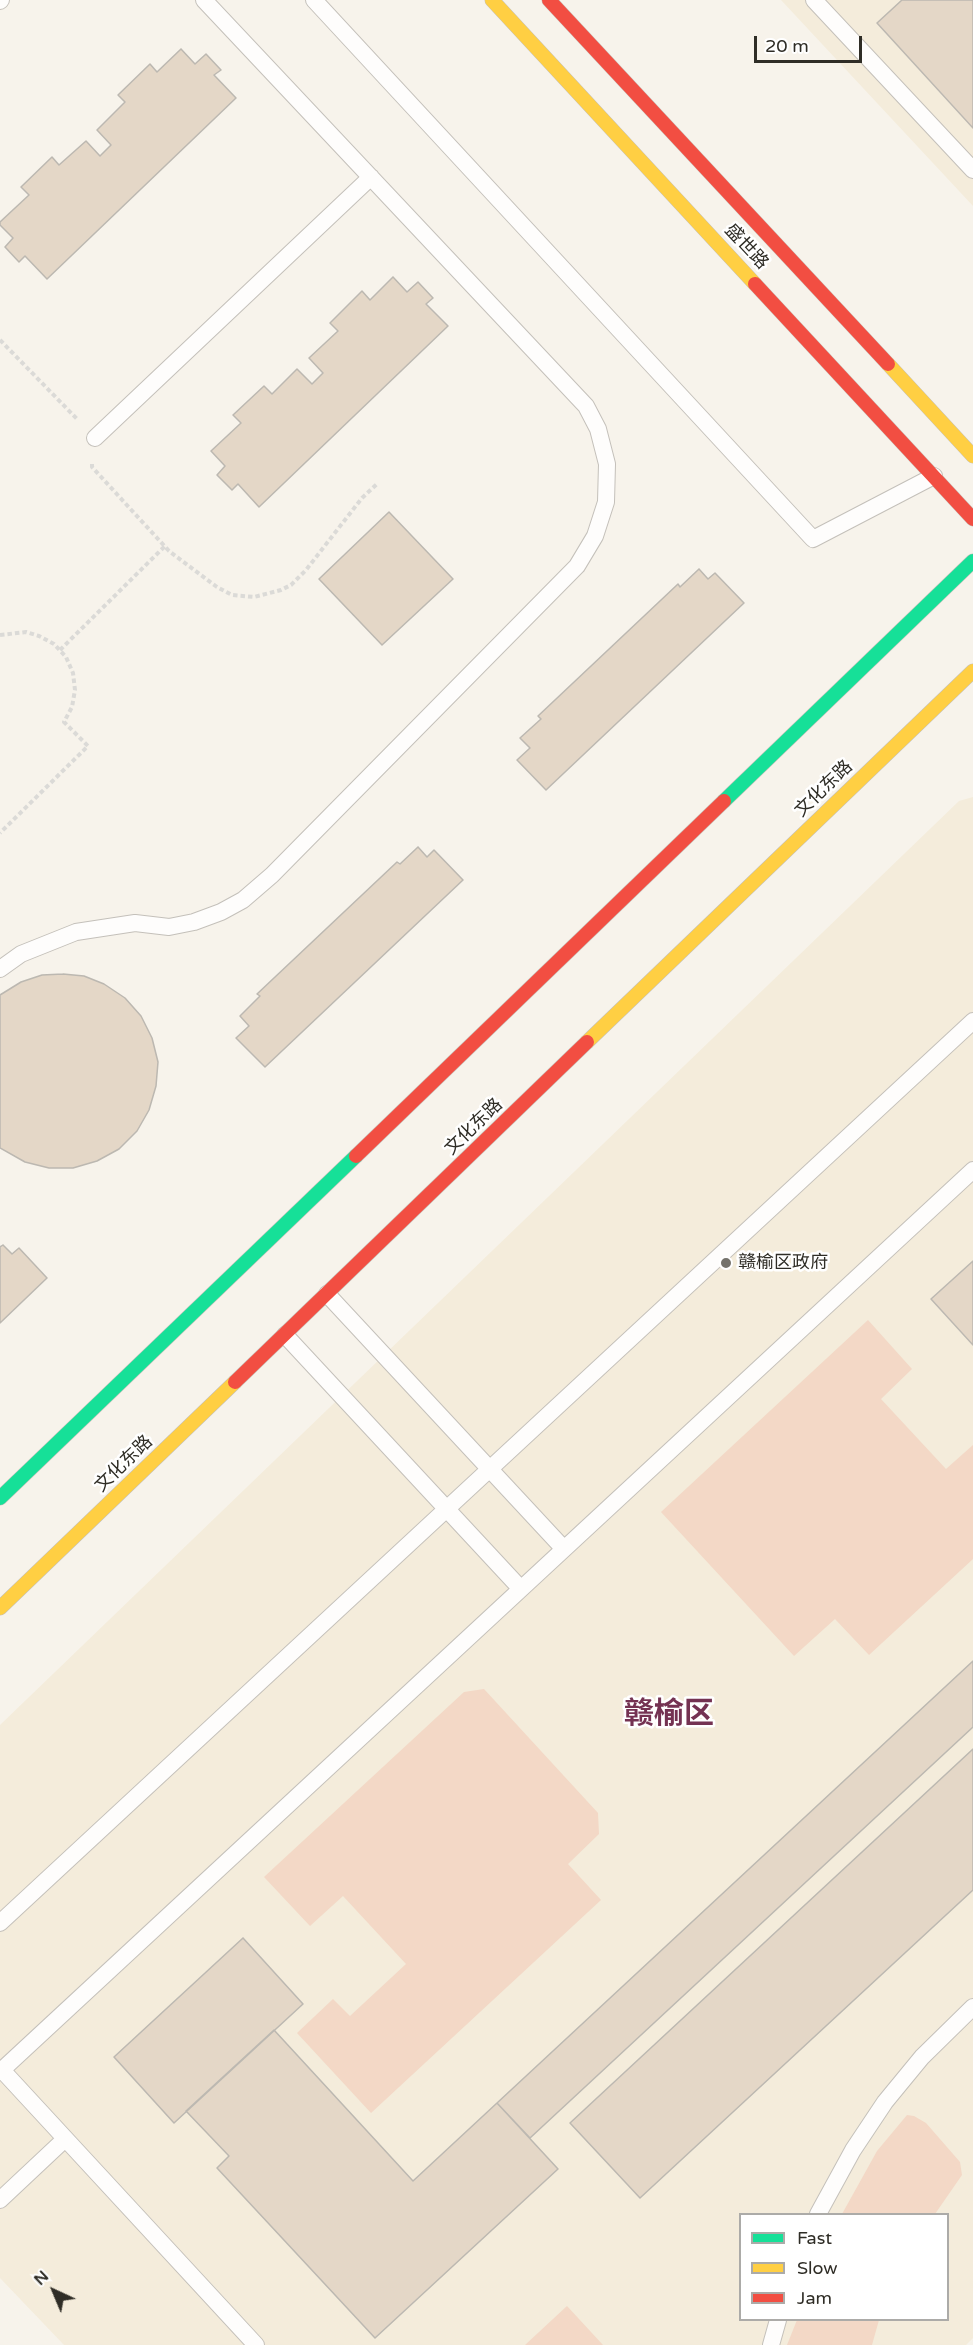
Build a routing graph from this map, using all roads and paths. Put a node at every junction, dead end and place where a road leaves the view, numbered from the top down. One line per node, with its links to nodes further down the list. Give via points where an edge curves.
1 (204, 0): 7 (lane)
2 (314, 0): 11 (lane, via 813,539)
3 (492, 0): 11 (main road, 盛世路)
4 (549, 0): 10 (main road, 盛世路)
5 (814, 0): 6 (lane)
6 (973, 170)
7 (371, 177): 9 (lane); 20 (lane, via 586,406 598,429 607,464 606,502 595,536 577,566 243,900 203,918 169,927 135,924 76,932 21,954)
8 (0, 340): 9 (path)
9 (96, 438): 14 (path, via 92,467)
10 (973, 456)
11 (934, 476): 13 (main road, 盛世路)
12 (378, 483): 14 (path, via 306,570 281,590 254,597 232,595)
13 (973, 519)
14 (165, 546): 17 (path)
15 (973, 561): 26 (main road)
16 (0, 635): 17 (path, via 33,634)
17 (60, 650): 19 (path, via 73,673 75,690 64,722 88,746)
18 (973, 670): 23 (main road, 文化东路)
19 (0, 833)
20 (0, 969)
21 (973, 1021): 25 (lane)
22 (973, 1170): 28 (lane)
23 (327, 1294): 24 (main road, 文化东路); 25 (lane)
24 (285, 1335): 27 (lane); 30 (main road, 文化东路)
25 (489, 1470): 27 (lane); 28 (lane)
26 (0, 1498)
27 (447, 1509): 29 (lane); 31 (lane)
28 (564, 1550): 29 (lane)
29 (521, 1589): 33 (lane)
30 (0, 1608)
31 (0, 1923)
32 (973, 2007): 36 (lane, via 922,2057 885,2102)
33 (1, 2071): 34 (lane)
34 (65, 2139): 35 (lane); 38 (lane)
35 (0, 2200)
36 (819, 2213)
37 (777, 2321): 39 (lane)
38 (256, 2345)
39 (771, 2345)

